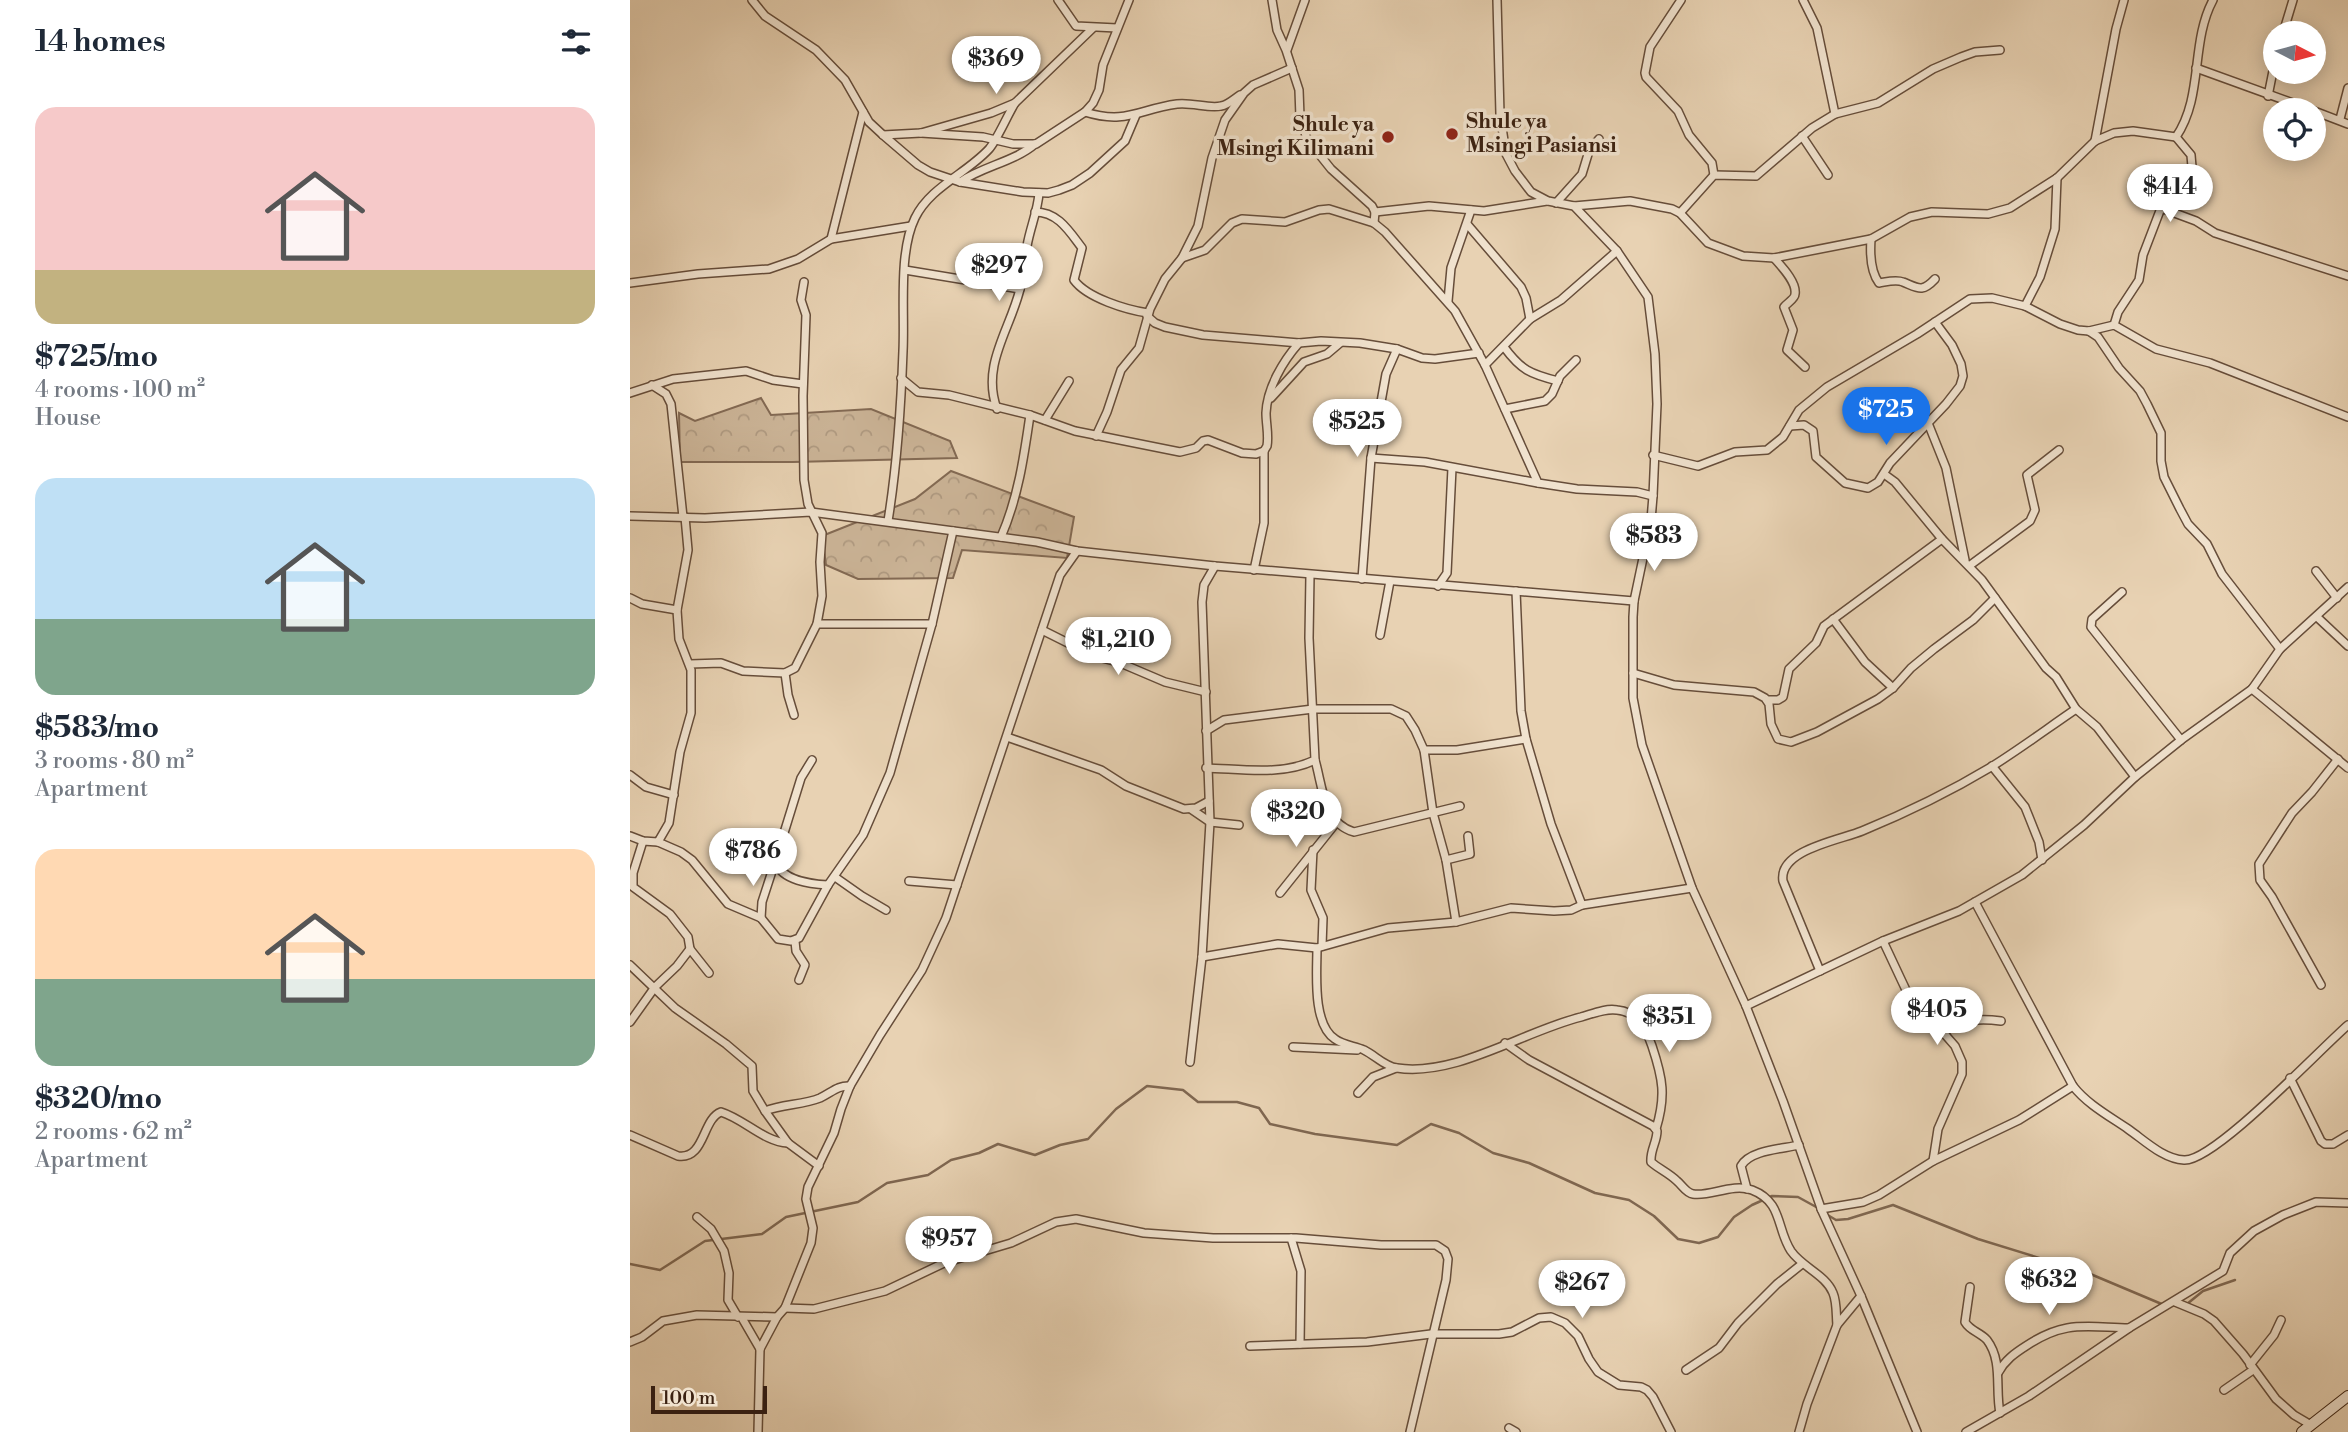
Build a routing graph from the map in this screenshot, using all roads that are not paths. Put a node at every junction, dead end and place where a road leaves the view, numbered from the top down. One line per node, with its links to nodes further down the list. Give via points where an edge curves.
1 (752, 0): 25 (street, via 765,16 816,50 845,80)
2 (1058, 0): 13 (street, via 1076,26)
3 (1129, 0): 14 (street)
4 (1272, 0): 15 (street)
5 (1305, 0): 15 (street)
6 (1497, 0): 46 (street, via 1500,114 1506,154 1521,182)
7 (1681, 0): 40 (street, via 1650,47 1645,73 1678,111 1689,135 1712,163)
8 (1803, 0): 27 (street, via 1817,28)
9 (2124, 0): 38 (street)
10 (2213, 0): 18 (street)
11 (2293, 0): 12 (street)
12 (2287, 21)
13 (1093, 28): 14 (street); 24 (street)
14 (1117, 28): 26 (street, via 1102,65 1096,97)
15 (1286, 50): 17 (street)
16 (2000, 50): 27 (street, via 1961,57 1878,103)
17 (1292, 68): 21 (street); 51 (street, via 1307,139)
18 (2196, 68): 22 (street); 35 (street, via 2190,107)
19 (2270, 84): 22 (street)
20 (2348, 88): 30 (street)
21 (1244, 93): 28 (street, via 1221,106 1176,104); 59 (street, via 1217,140 1200,219)
22 (2267, 96): 23 (street)
23 (2273, 98)
24 (1014, 103): 32 (street); 36 (street)
25 (863, 112): 33 (street); 56 (street)
26 (1085, 112): 28 (street, via 1110,118); 39 (street)
27 (1835, 114): 34 (street)
28 (1136, 115): 45 (street, via 1125,141 1090,173 1072,185)
29 (2326, 115): 30 (street)
30 (2340, 120): 31 (street)
31 (2348, 124)
32 (921, 133): 33 (street); 36 (street)
33 (883, 135): 42 (street, via 918,165)
34 (1802, 136): 40 (street, via 1756,177); 41 (street)
35 (2176, 137): 38 (street, via 2133,131); 48 (street, via 2191,155 2192,167)
36 (995, 139): 39 (street); 42 (street)
37 (1599, 139): 46 (street, via 1589,151 1582,174)
38 (2095, 141): 43 (street)
39 (1036, 144): 44 (street)
40 (1714, 175): 52 (street)
41 (1828, 175)
42 (951, 178): 44 (street); 55 (street, via 916,214)
43 (2057, 178): 57 (street, via 2001,212 1921,214); 68 (street, via 2055,229)
44 (960, 182): 45 (street)
45 (1039, 193): 50 (street)
46 (1552, 202): 47 (street); 49 (street)
47 (1574, 206): 52 (street, via 1630,201); 58 (street)
48 (2161, 208): 62 (street, via 2215,233); 72 (street, via 2139,280)
49 (1471, 211): 51 (street, via 1429,206); 54 (street)
50 (1035, 212): 66 (street); 69 (street, via 1053,216 1082,248 1074,274 1077,285 1107,302)
51 (1375, 212): 53 (street)
52 (1680, 213): 60 (street, via 1708,243 1743,256)
53 (1374, 223): 59 (street, via 1329,209 1285,222 1242,219 1205,250); 67 (street)
54 (1466, 224): 67 (street, via 1451,268); 70 (street, via 1521,286)
55 (911, 226): 56 (street); 61 (street)
56 (831, 239): 65 (street, via 798,260 769,269)
57 (1871, 239): 60 (street); 63 (street, via 1878,283 1897,281 1921,289)
58 (1617, 251): 70 (street, via 1561,300); 99 (street, via 1648,297 1657,404)
59 (1182, 258): 69 (street, via 1165,279)
60 (1774, 258): 81 (street, via 1796,292 1784,307 1793,330 1787,350)
61 (905, 270): 66 (street); 82 (street)
62 (2348, 276)
63 (1935, 279)
64 (804, 282): 85 (street)
65 (630, 284)
66 (1020, 289): 89 (street, via 995,358 991,381)
67 (1448, 301): 78 (street)
68 (2025, 306): 71 (street, via 1992,298 1970,299); 73 (street, via 2069,328)
69 (1148, 315): 74 (street, via 1165,327 1203,335); 96 (street, via 1139,348 1121,370)
70 (1530, 319): 76 (street)
71 (1935, 322): 94 (street, via 1952,345 1962,376 1960,386); 95 (street, via 1827,387 1799,410)
72 (2114, 325): 73 (street); 92 (street, via 2156,349 2210,363)
73 (2089, 331): 136 (street, via 2140,391 2161,433 2164,477 2188,524)
74 (1299, 343): 75 (street); 88 (street, via 1286,358)
75 (1340, 343): 77 (street); 88 (street, via 1304,362)
76 (1504, 347): 80 (street); 84 (street, via 1528,372)
77 (1397, 349): 78 (street, via 1435,359); 100 (street, via 1386,374)
78 (1479, 353): 80 (street)
79 (1576, 360): 84 (street)
80 (1485, 365): 90 (street)
81 (1805, 367)
82 (901, 378): 89 (street, via 918,392); 108 (street)
83 (1069, 381): 93 (street)
84 (1558, 381): 90 (street, via 1545,401)
85 (803, 384): 86 (street, via 746,371); 105 (street, via 804,480)
86 (652, 385): 87 (street); 107 (street, via 666,394 671,404)
87 (630, 393)
88 (1268, 400): 98 (street, via 1269,438)
89 (997, 409): 91 (street)
90 (1505, 409): 103 (street)
91 (1030, 415): 93 (street); 110 (street, via 1013,509)
92 (2348, 416)
93 (1045, 420): 96 (street)
94 (1928, 423): 102 (street); 113 (street, via 1946,468)
95 (1790, 426): 99 (street, via 1767,450 1735,452 1704,465 1690,466); 102 (street, via 1813,430 1816,457 1845,483 1868,488)
96 (1096, 436): 98 (street, via 1180,452 1196,449 1208,440 1242,453)
97 (2059, 450): 113 (street, via 2027,474 2035,510 2030,521)
98 (1264, 451): 115 (street, via 1264,523)
99 (1653, 455): 104 (street)
100 (1371, 458): 101 (street); 118 (street)
101 (1452, 468): 103 (street); 120 (street, via 1448,562 1446,576)
102 (1884, 474): 111 (street)
103 (1538, 483): 104 (street)
104 (1653, 496): 127 (street)
105 (811, 512): 107 (street); 108 (street); 131 (street, via 822,533)
106 (630, 516): 107 (street)
107 (684, 517): 128 (street, via 688,550)
108 (888, 521): 109 (street)
109 (953, 531): 110 (street); 132 (street)
110 (1001, 537): 112 (street)
111 (1942, 539): 113 (street); 130 (street)
112 (1077, 551): 114 (street); 133 (street, via 1060,575)
113 (1967, 564): 125 (street)
114 (1215, 566): 115 (street); 142 (street, via 1204,585 1202,602)
115 (1254, 570): 117 (street)
116 (2316, 571): 126 (street)
117 (1310, 575): 118 (street); 144 (street)
118 (1362, 579): 119 (street)
119 (1390, 581): 120 (street); 134 (street)
120 (1438, 586): 122 (street)
121 (2348, 587): 126 (street)
122 (1516, 591): 127 (street); 149 (street)
123 (2122, 592): 150 (street, via 2092,618 2091,627)
124 (630, 598): 128 (street)
125 (1995, 598): 140 (street); 145 (street)
126 (2337, 598): 129 (street)
127 (1634, 601): 139 (street)
128 (677, 610): 137 (street, via 679,639)
129 (2317, 617): 135 (street); 136 (street)
130 (1833, 619): 140 (street, via 1864,662); 143 (street, via 1789,669 1783,697)
131 (817, 624): 132 (street); 138 (street, via 795,668)
132 (932, 624): 176 (street, via 890,773 863,835)
133 (1042, 630): 142 (street, via 1094,656); 148 (street)
134 (1380, 635)
135 (2348, 646)
136 (2280, 649): 141 (street)
137 (690, 664): 138 (street, via 721,663 743,671); 160 (street, via 691,713)
138 (785, 673): 146 (street)
139 (1633, 673): 143 (street, via 1674,685 1754,692); 180 (street, via 1642,745)
140 (1893, 688): 143 (street, via 1791,742 1778,738)
141 (2252, 689): 150 (street); 154 (street)
142 (1206, 692): 147 (street)
143 (1767, 700)
144 (1313, 709): 147 (street, via 1224,720); 151 (street, via 1395,710 1411,723); 153 (street)
145 (2076, 709): 155 (street); 159 (street, via 2097,727)
146 (794, 715)
147 (1206, 731): 156 (street)
148 (1007, 737): 163 (street, via 1101,769 1126,786); 179 (street)
149 (1526, 739): 151 (street, via 1457,750); 183 (street)
150 (2181, 740): 159 (street)
151 (1423, 750): 164 (street)
152 (812, 760): 175 (street, via 801,778)
153 (1315, 760): 156 (street, via 1299,768); 166 (street)
154 (2338, 760): 157 (street); 196 (street, via 2292,813 2258,870)
155 (1992, 766): 174 (street, via 2025,807); 193 (street, via 1911,809 1792,859 1782,872 1783,881)
156 (1206, 768): 161 (street)
157 (2348, 768)
158 (630, 775): 160 (street, via 646,787)
159 (2135, 777): 174 (street)
160 (674, 795): 171 (street, via 669,823)
161 (1209, 801): 163 (street); 165 (street)
162 (1460, 806): 164 (street)
163 (1191, 809): 165 (street)
164 (1433, 813): 166 (street, via 1354,832); 173 (street)
165 (1210, 822): 167 (street); 191 (street)
166 (1336, 824): 172 (street)
167 (1239, 825)
168 (630, 836): 170 (street)
169 (1468, 836): 173 (street, via 1470,853)
170 (643, 841): 171 (street); 190 (street, via 633,887 670,914 688,937)
171 (658, 842): 185 (street, via 692,860 733,908)
172 (1313, 850): 181 (street); 189 (street, via 1311,890 1323,918)
173 (1446, 860): 186 (street)
174 (2042, 860): 182 (street)
175 (775, 862): 178 (street, via 795,880); 185 (street)
176 (835, 877): 178 (street); 184 (street)
177 (909, 881): 179 (street)
178 (828, 885): 187 (street)
179 (957, 885): 209 (street, via 922,970)
180 (1692, 888): 183 (street); 198 (street)
181 (1280, 893)
182 (1975, 902): 188 (street); 210 (street)
183 (1582, 905): 186 (street, via 1554,911 1511,908)
184 (886, 910)
185 (761, 918): 187 (street, via 778,939)
186 (1456, 922): 189 (street, via 1388,928)
187 (795, 941): 195 (street, via 805,965)
188 (1883, 941): 193 (street); 202 (street, via 1906,990)
189 (1320, 947): 191 (street, via 1278,944); 205 (street, via 1322,1022 1336,1040)
190 (690, 949): 194 (street); 197 (street)
191 (1202, 957): 206 (street)
192 (630, 965): 197 (street)
193 (1820, 971): 198 (street)
194 (709, 973)
195 (799, 980)
196 (2321, 985)
197 (655, 987): 200 (street); 212 (street, via 675,1008 752,1066 754,1091)
198 (1746, 1006): 217 (street)
199 (2001, 1021): 202 (street, via 1986,1018 1960,1023)
200 (630, 1022)
201 (2348, 1025): 208 (street)
202 (1943, 1033): 218 (street, via 1958,1052 1962,1074 1940,1121)
203 (1505, 1044): 207 (street, via 1459,1062); 213 (street); 213 (street, via 1605,1010 1635,1017 1647,1033 1662,1076)
204 (1293, 1047): 205 (street)
205 (1365, 1051): 207 (street)
206 (1191, 1062)
207 (1396, 1068): 211 (street, via 1373,1077)
208 (2290, 1078): 210 (street, via 2228,1138 2197,1158 2183,1160 2165,1154); 215 (street, via 2325,1144)
209 (850, 1086): 212 (street); 219 (street)
210 (2073, 1086): 218 (street, via 2006,1127)
211 (1358, 1093)
212 (765, 1111): 216 (street)
213 (1656, 1129): 220 (street, via 1651,1162 1690,1194)
214 (630, 1135): 216 (street, via 678,1156 690,1156 713,1116 721,1112 769,1139)
215 (2348, 1135)
216 (788, 1143): 219 (street)
217 (1799, 1145): 220 (street, via 1744,1160 1741,1167); 222 (street)
218 (1933, 1161): 222 (street, via 1863,1202)
219 (818, 1166): 229 (street, via 806,1199 813,1228 811,1242)
220 (1747, 1189): 225 (street, via 1773,1204 1787,1243)
221 (2348, 1203): 228 (street, via 2316,1202 2253,1231 2230,1253 2223,1271)
222 (1821, 1208): 227 (street)
223 (697, 1217): 230 (street, via 711,1228 724,1251 728,1300)
224 (1291, 1238): 229 (street, via 1144,1233 1067,1219 1011,1243 944,1263 885,1292 814,1309); 235 (street, via 1429,1244 1445,1251 1446,1280); 237 (street, via 1301,1269)
225 (1802, 1264): 233 (street, via 1831,1289); 241 (street, via 1738,1323 1719,1348)
226 (1970, 1287): 242 (street, via 1965,1322 1988,1342)
227 (1861, 1296): 233 (street); 251 (street)
228 (2175, 1302): 234 (street); 240 (street, via 2210,1317)
229 (785, 1308): 231 (street)
230 (740, 1317): 231 (street); 236 (street, via 697,1315 663,1321); 239 (street)
231 (777, 1317): 239 (street)
232 (2281, 1320): 240 (street)
233 (1837, 1325): 250 (street)
234 (2129, 1328): 242 (street, via 2078,1325 2048,1332 2015,1353); 245 (street)
235 (1431, 1334): 237 (street, via 1367,1342); 248 (street); 249 (street, via 1499,1334 1544,1316 1556,1318 1578,1336 1598,1372 1619,1385 1647,1390)
236 (630, 1342)
237 (1300, 1343): 238 (street)
238 (1250, 1346)
239 (760, 1349): 247 (street)
240 (2252, 1368): 243 (street); 246 (street)
241 (1686, 1370)
242 (1998, 1373): 245 (street)
243 (2224, 1390)
244 (2348, 1396): 246 (main road)
245 (2000, 1413): 252 (street)
246 (2307, 1429)
247 (758, 1432)
248 (1410, 1432)
249 (1671, 1432)
250 (1799, 1432)
251 (1917, 1432)
252 (1966, 1432)

